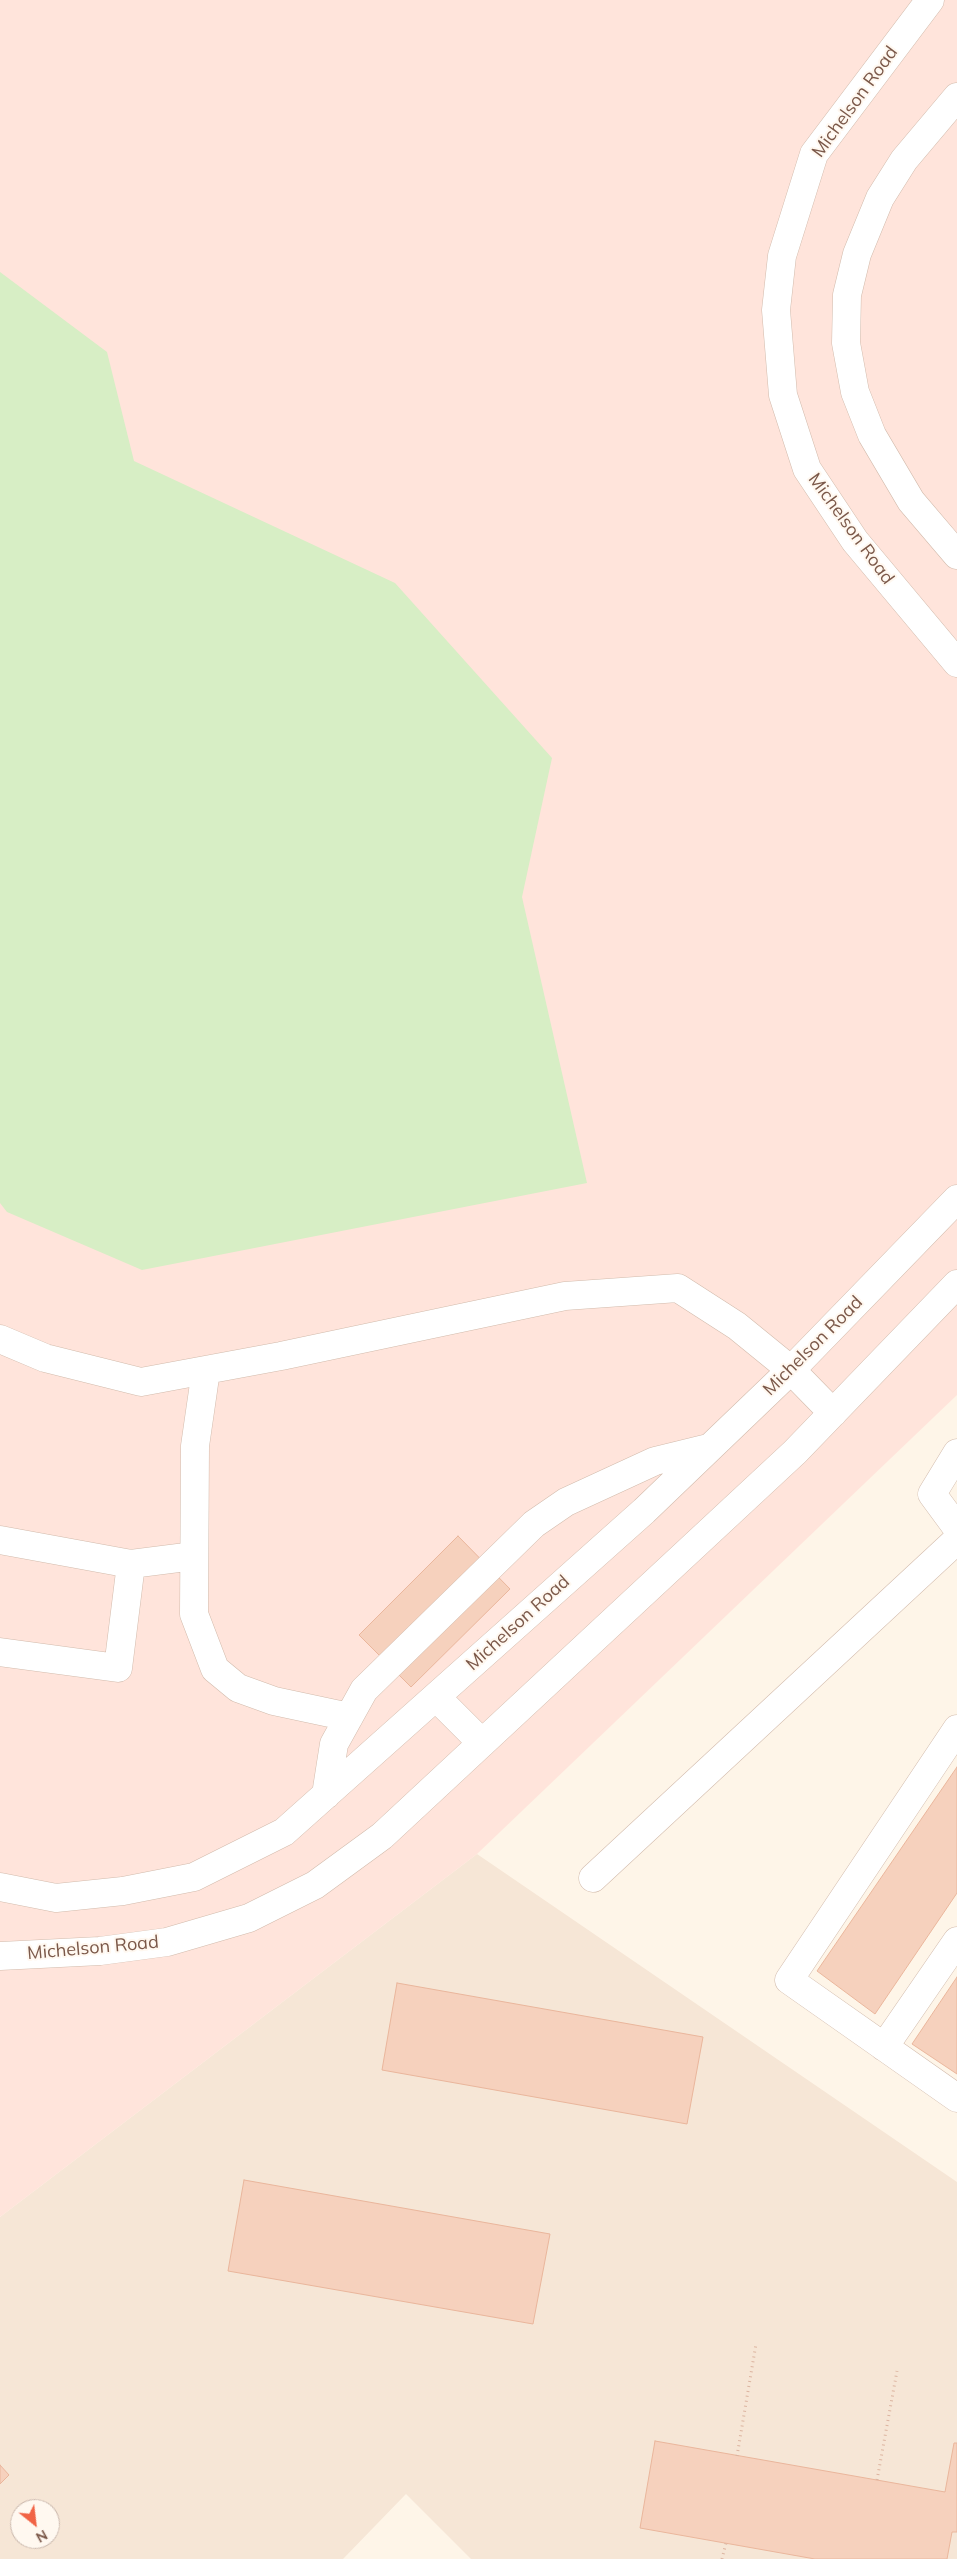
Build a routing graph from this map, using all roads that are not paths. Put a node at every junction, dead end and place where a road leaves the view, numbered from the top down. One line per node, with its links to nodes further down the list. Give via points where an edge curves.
1 (930, 0): 4 (street, Michelson Road, via 814,154 782,256 776,310 783,396 807,469 855,541)
2 (957, 97): 3 (street, via 904,160 880,198 857,254 849,287 846,343 855,392 872,435 911,501)
3 (957, 555)
4 (957, 663)
5 (957, 1199): 9 (street, Michelson Road)
6 (957, 1284): 10 (street, Michelson Road)
7 (0, 1339): 8 (street, via 45,1358 141,1382)
8 (206, 1370): 9 (street, via 565,1296 678,1288 737,1326); 16 (street, via 195,1446)
9 (791, 1370): 10 (street); 11 (street, Michelson Road)
10 (833, 1413): 22 (street, Michelson Road, via 796,1452)
11 (709, 1448): 19 (street, Michelson Road); 20 (street, via 655,1461 566,1502 534,1524 364,1690)
12 (957, 1453): 13 (street, via 932,1494)
13 (957, 1528)
14 (0, 1540): 17 (street)
15 (957, 1540): 24 (street)
16 (194, 1556): 17 (street); 20 (street, via 194,1614 214,1669 238,1688 274,1701)
17 (131, 1564): 18 (street, via 118,1668)
18 (0, 1652)
19 (436, 1697): 22 (street); 23 (street, Michelson Road)
20 (349, 1717): 23 (street, via 334,1744)
21 (957, 1729): 28 (street, via 789,1980)
22 (482, 1743): 27 (street, Michelson Road, via 382,1836 315,1885 249,1918 167,1942 100,1951)
23 (326, 1795): 25 (street, Michelson Road, via 284,1832 194,1877 122,1891 56,1898)
24 (593, 1878)
25 (0, 1887)
26 (957, 1941): 28 (street)
27 (0, 1956)
28 (884, 2047): 29 (street)
29 (957, 2098)

